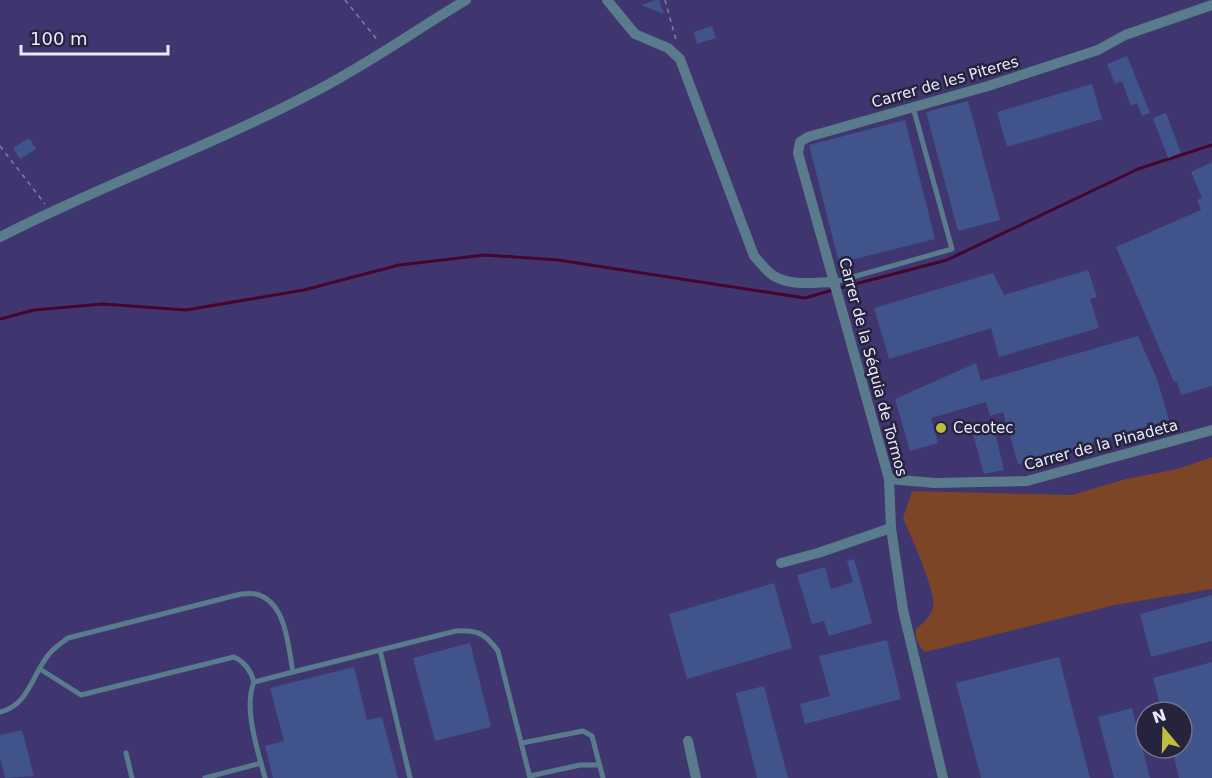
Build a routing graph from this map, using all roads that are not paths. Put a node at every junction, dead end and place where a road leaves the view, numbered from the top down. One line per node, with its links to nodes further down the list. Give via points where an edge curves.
1 (466, 0): 6 (street, via 302,99)
2 (608, 0): 7 (street, via 635,34 668,48 680,59 754,256 773,276 786,281)
3 (1212, 5): 4 (street, Carrer de les Piteres, via 1125,35 1098,50)
4 (913, 107): 5 (street, Carrer de les Piteres, via 808,136); 7 (lane, via 952,249)
5 (800, 142): 7 (street, Carrer de la Séquia de Tormos, via 798,153)
6 (0, 237)
7 (835, 282): 9 (street, Carrer de la Séquia de Tormos)
8 (1212, 430): 9 (street, Carrer de la Pinadeta, via 1027,481 935,483)
9 (889, 479): 10 (street, Carrer de la Séquia de Tormos)
10 (891, 528): 11 (street); 29 (street, Carrer de la Séquia de Tormos, via 903,610)
11 (781, 563)
12 (380, 650): 14 (lane); 18 (lane, via 456,631 474,630 489,639 498,651); 26 (lane)
13 (40, 669): 14 (lane, via 49,654 68,638 242,594 256,594 272,604 282,618); 15 (lane, via 81,695 234,657 252,673); 16 (lane, via 23,699)
14 (293, 672): 15 (lane)
15 (254, 682): 20 (lane, via 251,722)
16 (0, 712)
17 (688, 741): 28 (street)
18 (522, 743): 21 (lane, via 583,731 592,736); 22 (lane)
19 (126, 753): 23 (lane)
20 (261, 763): 24 (lane); 25 (lane)
21 (599, 765): 22 (lane, via 580,765); 27 (lane)
22 (530, 777)
23 (132, 778)
24 (205, 778)
25 (265, 778)
26 (410, 778)
27 (603, 778)
28 (696, 778)
29 (943, 778)

